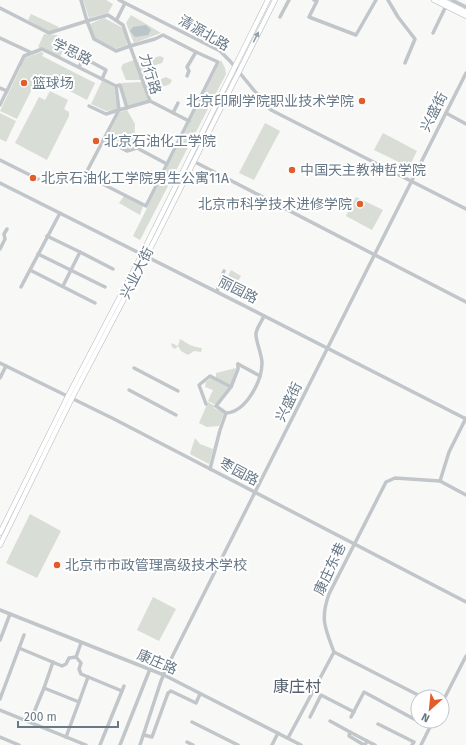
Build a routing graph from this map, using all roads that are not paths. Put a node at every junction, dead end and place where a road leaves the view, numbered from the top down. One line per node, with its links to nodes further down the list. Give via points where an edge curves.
1 (81, 0): 20 (street)
2 (119, 0): 12 (street, 清源北路)
3 (268, 0): 28 (main road, 兴业大街)
4 (275, 0): 29 (main road, 兴业大街, one-way to 4)
5 (289, 0): 18 (street)
6 (314, 0): 7 (street, via 317,1 309,17 356,35)
7 (376, 0)
8 (388, 0): 26 (street, via 415,40)
9 (434, 0): 13 (main road)
10 (442, 0): 16 (main road)
11 (452, 0): 14 (street)
12 (125, 3): 19 (street); 28 (street, 清源北路, via 214,47)
13 (446, 6): 17 (main road); 21 (street)
14 (466, 7)
15 (0, 8): 20 (street, via 49,33)
16 (466, 12)
17 (466, 16)
18 (280, 17)
19 (117, 20): 20 (street, via 108,15); 23 (street, 力行路, via 124,25)
20 (87, 21): 23 (street, via 94,39 116,51)
21 (433, 33)
22 (0, 38): 25 (street)
23 (130, 46): 24 (street, via 163,35); 36 (street, 力行路)
24 (196, 52): 31 (street, via 187,67); 44 (street, via 218,62)
25 (32, 53): 27 (street, 学思路, via 42,49); 35 (street, 学思路, via 24,56)
26 (405, 63)
27 (79, 67): 32 (street, 学思路); 32 (street, via 84,58 106,70)
28 (235, 67): 29 (street, 清源北路); 61 (main road, 兴业大街)
29 (239, 72): 48 (main road, 兴业大街); 51 (street, 清源北路, via 271,110)
30 (466, 73): 43 (street, 兴盛街)
31 (187, 76)
32 (102, 79): 33 (street, 学思路)
33 (116, 86): 40 (street, via 120,85); 41 (street)
34 (0, 88): 35 (street)
35 (7, 91): 38 (street, 学思路)
36 (150, 101): 40 (street, 力行路); 42 (street)
37 (178, 103): 42 (street)
38 (0, 105)
39 (89, 106): 41 (street, 力行路, via 106,114)
40 (127, 108): 41 (street, 力行路)
41 (119, 110): 46 (street)
42 (173, 112): 44 (street)
43 (446, 113): 45 (street); 51 (street, 兴盛街)
44 (189, 120): 49 (street)
45 (466, 124)
46 (104, 140): 49 (street, via 127,151 137,148); 49 (street, via 85,175 146,206)
47 (0, 160): 50 (street)
48 (193, 161): 60 (street); 61 (main road, 兴业大街)
49 (167, 164)
50 (38, 179)
51 (412, 182): 53 (street, 清源北路); 60 (street, 兴盛街)
52 (0, 183): 54 (street, 丽园路)
53 (466, 209)
54 (60, 213): 56 (street); 61 (street, 丽园路)
55 (7, 229): 57 (street)
56 (47, 236): 58 (street); 59 (street)
57 (0, 249)
58 (80, 252): 62 (street); 64 (street)
59 (38, 254): 63 (street); 64 (street)
60 (374, 255): 70 (street); 73 (street, 兴盛街)
61 (143, 256): 69 (street, 丽园路); 82 (main road, 兴业大街)
62 (113, 269)
63 (30, 270): 66 (street); 67 (street)
64 (72, 270): 66 (street); 68 (street)
65 (224, 271): 69 (street)
66 (63, 286): 71 (street)
67 (21, 287)
68 (105, 287)
69 (217, 291): 72 (street, 丽园路)
70 (466, 302)
71 (95, 303)
72 (264, 316): 73 (street, 丽园路); 77 (street, via 256,333 262,364)
73 (327, 348): 86 (street, 丽园路); 89 (street, 兴盛街)
74 (0, 363): 75 (street, 枣园路)
75 (6, 366): 78 (street); 82 (street, 枣园路)
76 (134, 368): 81 (street)
77 (260, 376): 79 (street, via 238,364); 84 (street, via 248,400 238,409)
78 (0, 378)
79 (231, 387): 83 (street, via 210,376 199,385); 84 (street, via 216,406)
80 (129, 390): 85 (street)
81 (178, 391)
82 (70, 397): 87 (street, 枣园路); 91 (main road, 兴业大街); 93 (main road, 兴业大街)
83 (206, 404)
84 (226, 412): 87 (street)
85 (176, 415)
86 (466, 419): 88 (street, via 449,452)
87 (210, 469): 89 (street, 枣园路)
88 (440, 481): 90 (street); 92 (street, 康庄东巷, via 395,478 386,482)
89 (255, 493): 92 (street, 枣园路); 106 (street, 兴盛街)
90 (466, 495)
91 (0, 533)
92 (354, 544): 94 (street, 枣园路); 101 (street, 康庄东巷, via 324,606 326,628)
93 (0, 545)
94 (466, 602)
95 (0, 610): 96 (street, 康庄路)
96 (10, 614): 98 (street); 99 (street, 康庄路)
97 (24, 635): 100 (street)
98 (0, 640)
99 (81, 643): 103 (street); 105 (street, 康庄路)
100 (19, 648): 104 (street); 114 (street)
101 (334, 652): 112 (street); 131 (street)
102 (466, 656): 110 (street)
103 (76, 657): 104 (street, via 69,658 62,666); 107 (street, via 81,663 81,674)
104 (53, 662): 109 (street)
105 (150, 669): 106 (street, 康庄路); 138 (street)
106 (164, 675): 113 (street, 康庄路); 128 (street, 兴盛街)
107 (88, 677): 111 (street); 115 (street)
108 (124, 686): 111 (street)
109 (44, 688): 115 (street); 122 (street)
110 (449, 689)
111 (122, 691): 137 (street)
112 (410, 691)
113 (200, 694): 127 (street, 康庄路); 128 (street, via 196,703 171,691 168,693 152,737)
114 (0, 699)
115 (80, 702): 130 (street)
116 (0, 710): 122 (street)
117 (354, 712): 118 (street, via 364,692); 119 (street, via 321,695); 120 (street)
118 (410, 716)
119 (310, 717)
120 (351, 717)
121 (330, 721): 126 (street)
122 (30, 722): 130 (street)
123 (192, 722): 141 (street)
124 (378, 724): 146 (street, via 414,742)
125 (429, 729): 147 (street)
126 (350, 732): 132 (street, via 349,736); 134 (street)
127 (278, 733): 131 (street, 康庄路); 142 (street)
128 (144, 735): 139 (street, 兴盛街)
129 (0, 737): 135 (street)
130 (66, 737): 136 (street)
131 (288, 738): 143 (street, 康庄路)
132 (353, 739): 134 (street); 144 (street)
133 (187, 742): 140 (street)
134 (365, 744): 145 (street)
135 (19, 745)
136 (86, 745)
137 (100, 745)
138 (120, 745)
139 (140, 745)
140 (193, 745)
141 (238, 745)
142 (272, 745)
143 (301, 745)
144 (350, 745)
145 (375, 745)
146 (412, 745)
147 (421, 745)

